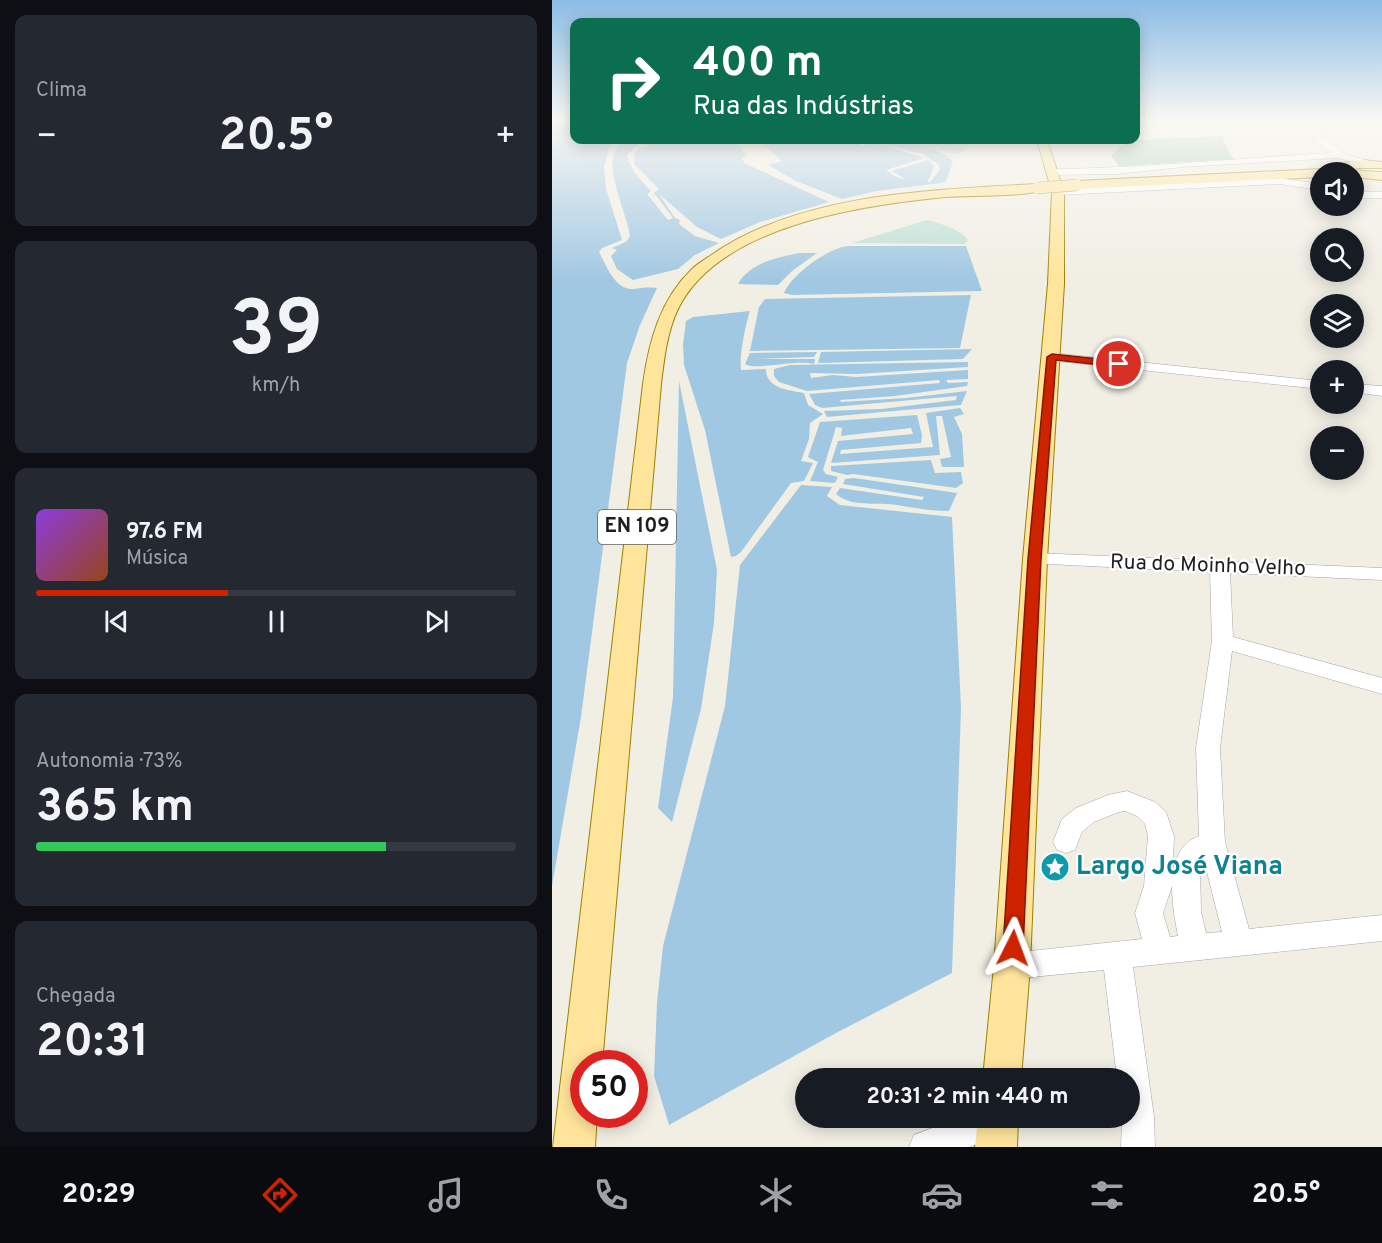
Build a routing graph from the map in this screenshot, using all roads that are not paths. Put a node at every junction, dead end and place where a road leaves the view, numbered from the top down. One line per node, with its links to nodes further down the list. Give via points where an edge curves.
1 (1053, 174): 6 (main road)
2 (1105, 174): 6 (street)
3 (1306, 174): 6 (main road, EN 109)
4 (1365, 174): 5 (main road)
5 (1382, 178)
6 (1056, 184): 7 (street, via 1279,181); 10 (main road); 29 (main road, EN 109, via 885,200 776,227 711,261 672,306 658,342 647,432)
7 (1310, 186)
8 (1364, 195): 9 (street)
9 (1382, 195)
10 (1052, 357): 11 (street); 14 (main road)
11 (1310, 384)
12 (1364, 389): 13 (street)
13 (1382, 391)
14 (1035, 559): 15 (street, Rua do Moinho Velho); 26 (main road)
15 (1220, 567): 16 (street, Rua do Moinho Velho); 17 (street)
16 (1382, 574)
17 (1223, 641): 18 (street); 20 (street, via 1208,748)
18 (1382, 686)
19 (1066, 842): 24 (street, via 1071,826 1085,815 1117,802 1127,801 1146,809 1157,819 1161,836 1158,886 1149,913)
20 (1213, 847): 22 (street); 23 (street, via 1199,847 1187,860 1187,912)
21 (1382, 928): 22 (street)
22 (1239, 943): 23 (street)
23 (1195, 948): 24 (street)
24 (1160, 951): 25 (street)
25 (1117, 956): 26 (street); 31 (street)
26 (1012, 966): 27 (main road)
27 (1003, 1068)
28 (997, 1128): 30 (street)
29 (574, 1147)
30 (926, 1147)
31 (1138, 1147)

